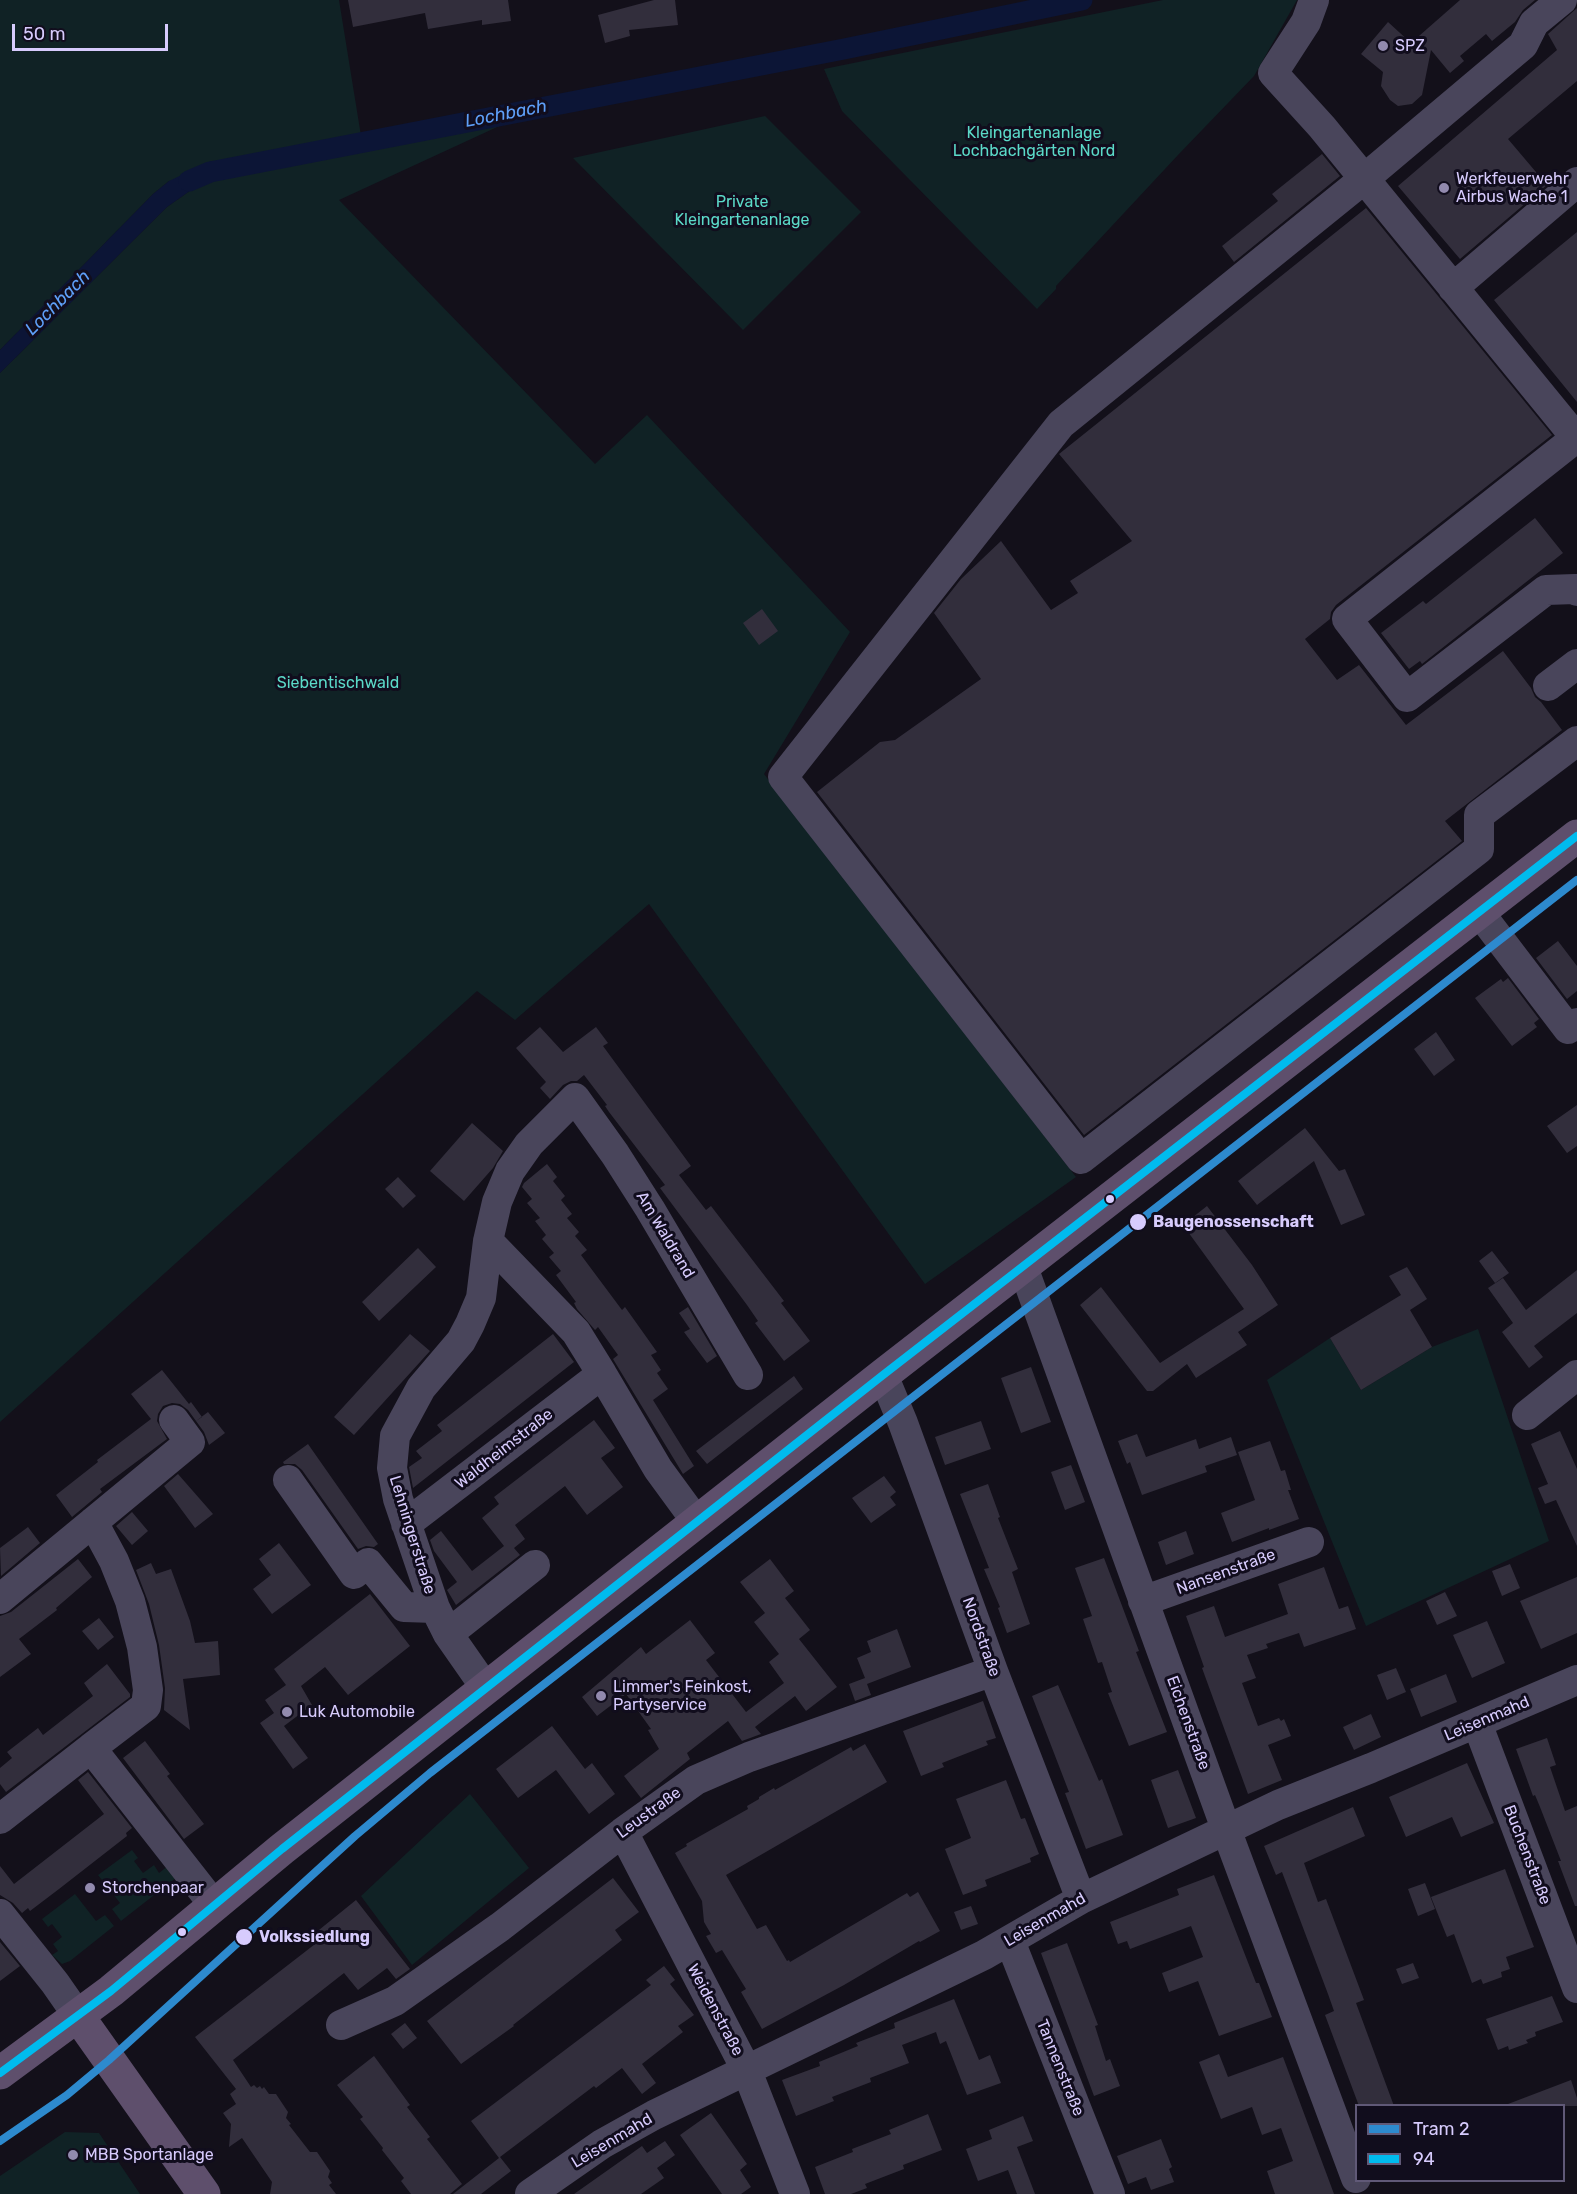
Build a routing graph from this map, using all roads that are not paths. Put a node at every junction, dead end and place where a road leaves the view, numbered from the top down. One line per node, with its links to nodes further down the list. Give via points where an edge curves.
1 (1314, 0): 3 (street, via 1306,22 1273,73)
2 (1562, 0): 3 (street, via 1534,23 1523,45)
3 (1364, 179): 5 (street); 10 (street, via 1061,424 783,777 1081,1159 1479,849 1479,815)
4 (1577, 182): 5 (street)
5 (1453, 288): 6 (street)
6 (1576, 439): 7 (street, via 1347,620 1407,698 1546,590)
7 (1577, 591)
8 (1577, 664): 9 (street)
9 (1548, 686)
10 (1577, 741)
11 (1577, 837): 12 (main road)
12 (1479, 912): 13 (street, via 1568,1029); 16 (main road)
13 (1577, 1023)
14 (575, 1098): 15 (street, Lehningerstraße, via 529,1144 510,1171); 18 (street, Am Waldrand, via 650,1209)
15 (488, 1240): 17 (street, via 576,1332); 26 (street, Lehningerstraße, via 481,1298 470,1324 461,1341 421,1388 395,1436 392,1468)
16 (1023, 1267): 19 (main road); 30 (street, Eichenstraße)
17 (602, 1374): 24 (street, via 658,1469); 26 (street, Waldheimstraße)
18 (748, 1375)
19 (883, 1375): 24 (main road); 32 (street, Nordstraße)
20 (1577, 1376): 21 (street)
21 (1527, 1415)
22 (174, 1420): 25 (street, via 190,1442)
23 (288, 1480): 31 (street, via 354,1574 368,1563 404,1607)
24 (696, 1521): 34 (main road)
25 (93, 1522): 29 (street); 36 (street, via 130,1601 148,1690 146,1706)
26 (406, 1524): 31 (street, Lehningerstraße)
27 (1309, 1542): 30 (street, Nansenstraße)
28 (535, 1565): 31 (street)
29 (0, 1599)
30 (1143, 1601): 38 (street, Eichenstraße)
31 (441, 1621): 34 (street, Lehningerstraße)
32 (993, 1671): 39 (street, Leustraße, via 703,1777); 40 (street, Nordstraße)
33 (1577, 1680): 35 (street, Leisenmahd)
34 (485, 1687): 41 (main road)
35 (1477, 1723): 38 (street, Leisenmahd); 44 (street, Buchenstraße)
36 (91, 1748): 37 (street); 41 (street)
37 (0, 1819)
38 (1226, 1829): 40 (street, Leisenmahd); 49 (street, Eichenstraße)
39 (623, 1832): 46 (street, Leustraße, via 500,1927 395,2001); 47 (street, Weidenstraße)
40 (1081, 1899): 43 (street, Leisenmahd)
41 (214, 1905): 45 (main road)
42 (0, 1914): 45 (street)
43 (1010, 1941): 47 (street, Leisenmahd); 53 (street, Tannenstraße)
44 (1577, 1988)
45 (78, 2016): 48 (main road); 50 (main road)
46 (342, 2025)
47 (747, 2071): 51 (street, Leisenmahd, via 602,2144); 52 (street, Weidenstraße)
48 (0, 2073)
49 (1355, 2174)
50 (204, 2194)
51 (530, 2194)
52 (795, 2194)
53 (1110, 2194)

